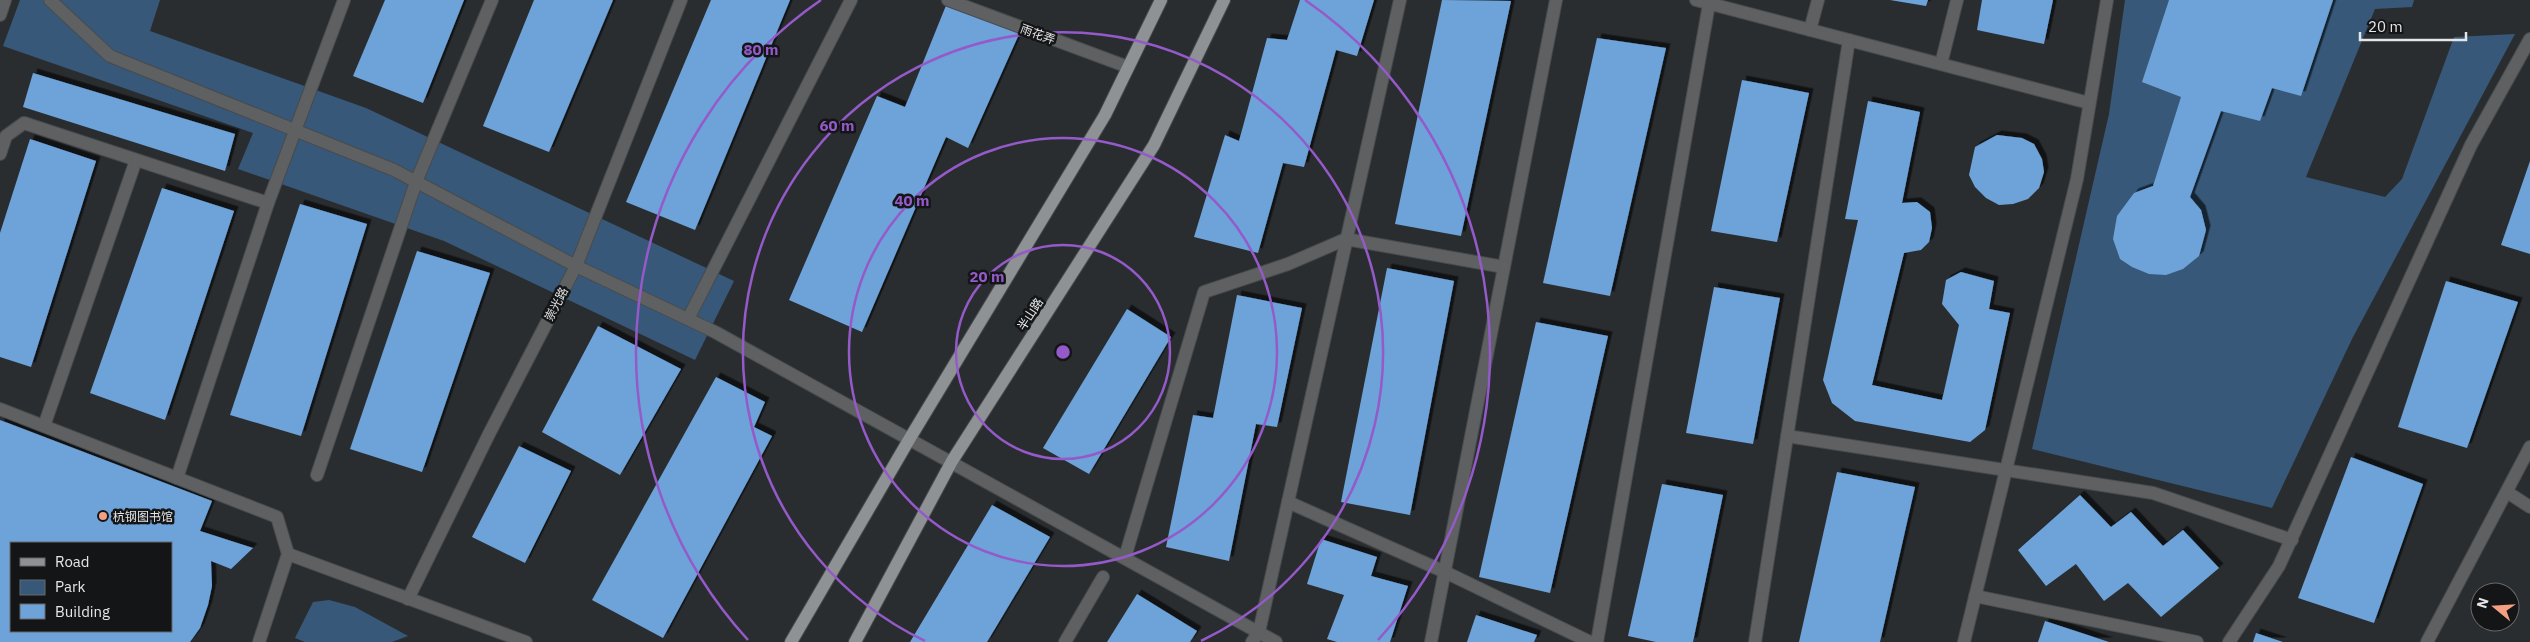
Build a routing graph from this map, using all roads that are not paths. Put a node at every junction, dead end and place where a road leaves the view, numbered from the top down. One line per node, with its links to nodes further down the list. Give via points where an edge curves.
1 (5, 0): 17 (street)
2 (50, 0): 24 (street, via 110,56)
3 (344, 0): 24 (street)
4 (492, 0): 27 (street)
5 (681, 0): 30 (street, 崇光路)
6 (851, 0): 32 (street)
7 (1161, 0): 22 (main road)
8 (1224, 0): 38 (main road, 半山路, via 1154,144)
9 (1400, 0): 29 (street)
10 (1556, 0): 31 (street)
11 (1696, 0): 16 (street)
12 (1818, 0): 18 (street)
13 (1957, 0): 21 (street)
14 (2107, 0): 23 (street)
15 (956, 2): 22 (street, 雨花弄)
16 (1709, 4): 18 (street); 61 (street)
17 (0, 15)
18 (1810, 30): 20 (street)
19 (2530, 39): 45 (street, via 2472,145)
20 (1849, 40): 21 (street); 35 (street)
21 (1941, 64): 23 (street)
22 (1128, 68): 36 (main road, via 1105,115)
23 (2089, 103): 39 (street, via 2076,178)
24 (294, 130): 27 (street); 28 (street)
25 (0, 154): 26 (street, via 6,136 24,123)
26 (136, 160): 28 (street); 34 (street)
27 (416, 182): 30 (street); 40 (street)
28 (268, 203): 41 (street)
29 (1346, 239): 31 (street); 43 (street); 47 (street, via 1288,264 1204,292)
30 (576, 266): 32 (street); 51 (street, 崇光路)
31 (1504, 267): 48 (street)
32 (688, 319): 36 (street)
33 (0, 409): 34 (street)
34 (44, 426): 41 (street)
35 (1787, 436): 39 (street); 62 (street)
36 (910, 438): 38 (street); 55 (main road)
37 (2530, 447): 42 (street)
38 (952, 461): 47 (street); 56 (main road, 半山路)
39 (2006, 471): 45 (street, via 2152,493); 50 (street)
40 (317, 475)
41 (177, 478): 46 (street, via 277,517)
42 (2506, 492): 44 (street); 66 (street)
43 (1288, 502): 48 (street); 52 (street)
44 (2530, 507)
45 (2292, 540): 65 (street, via 2280,566)
46 (288, 554): 51 (street); 53 (street)
47 (1125, 557): 52 (street)
48 (1445, 572): 59 (street); 60 (street)
49 (1103, 577): 57 (street)
50 (1975, 596): 63 (street); 64 (street)
51 (408, 599): 54 (street)
52 (1256, 637): 58 (street)
53 (259, 642)
54 (526, 642)
55 (791, 642)
56 (855, 642)
57 (1065, 642)
58 (1276, 642)
59 (1431, 642)
60 (1590, 642)
61 (1597, 642)
62 (1755, 642)
63 (1964, 642)
64 (2196, 642)
65 (2229, 642)
66 (2427, 642)

